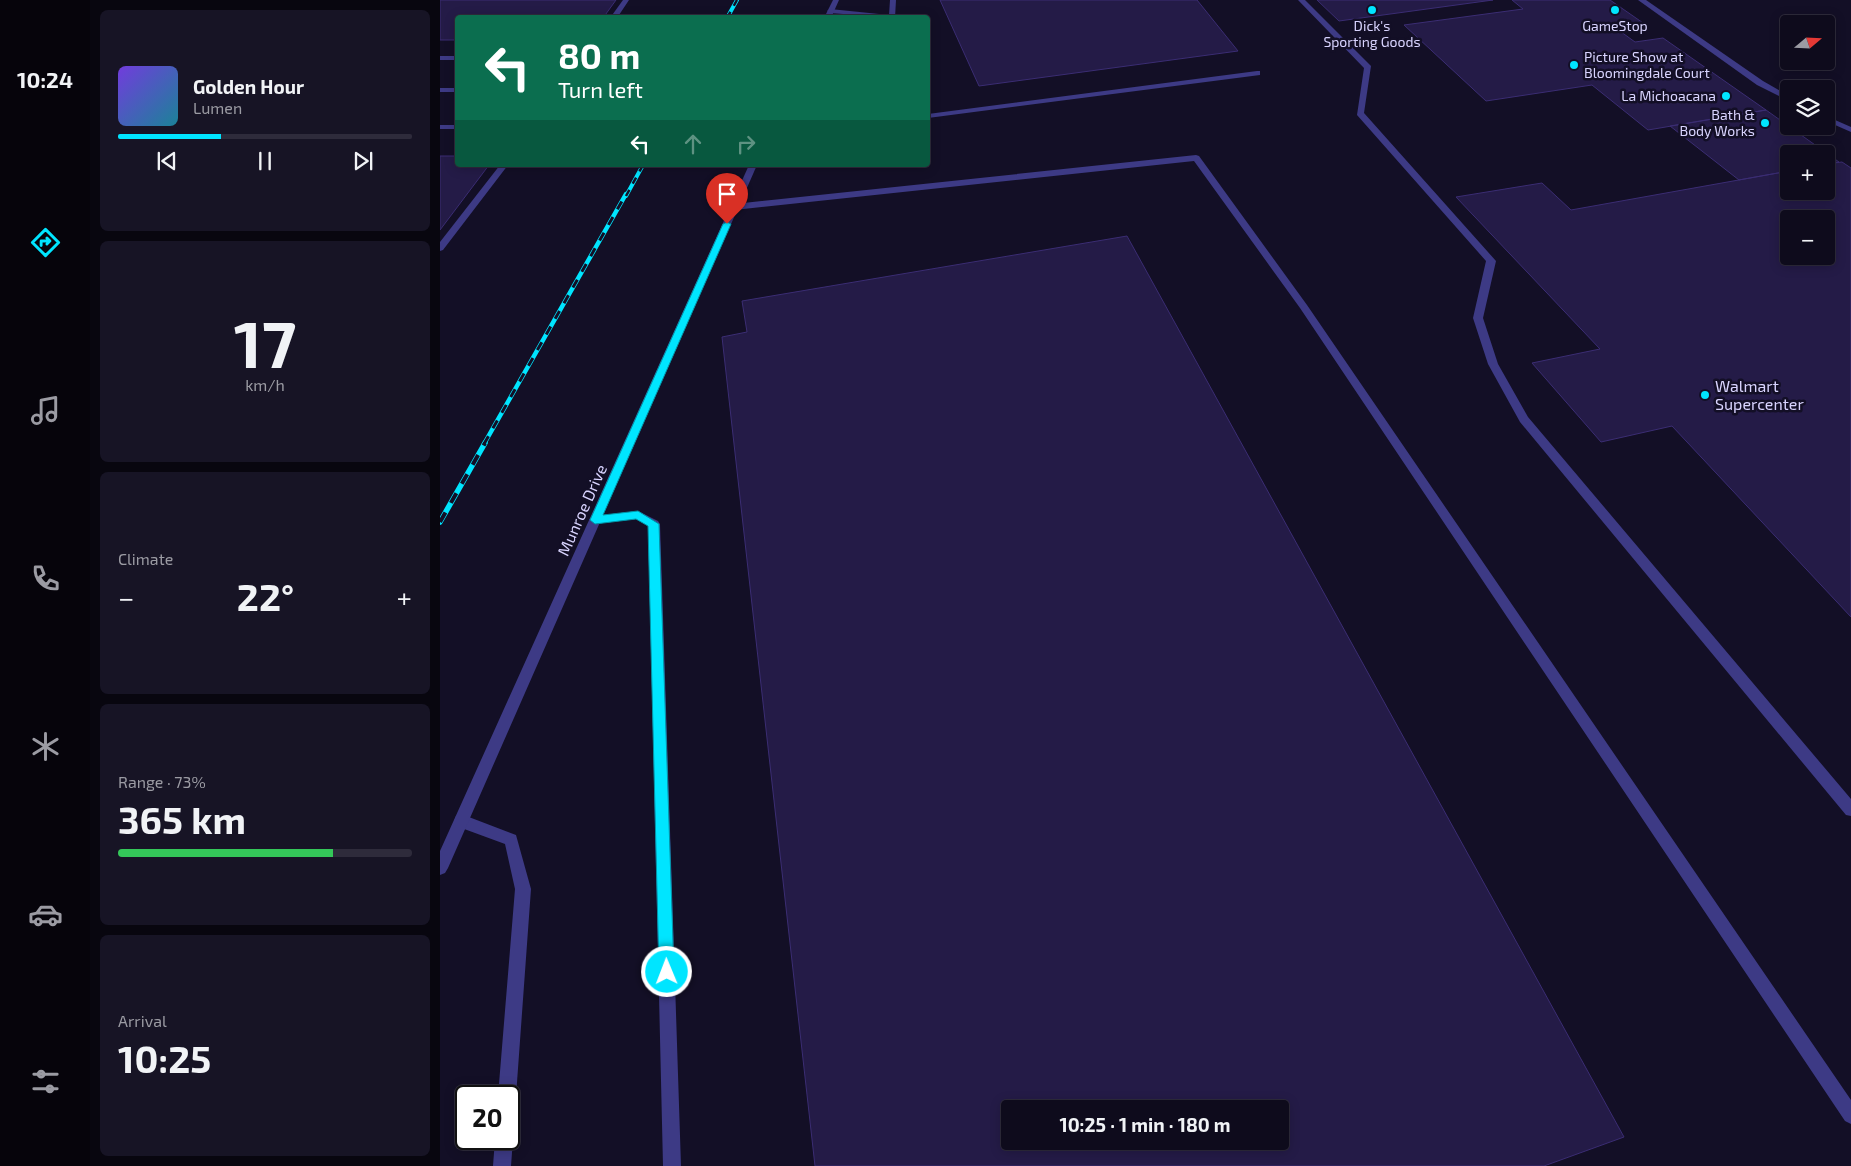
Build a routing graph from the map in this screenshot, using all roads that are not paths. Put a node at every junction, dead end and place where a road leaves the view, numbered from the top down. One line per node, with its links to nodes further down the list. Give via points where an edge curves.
1 (626, 0): 7 (street)
2 (836, 0): 6 (street)
3 (893, 0): 9 (street)
4 (1302, 0): 26 (street, via 1368,68 1360,113 1491,261 1478,318 1493,364 1524,420)
5 (1641, 0): 15 (street)
6 (829, 14): 8 (street)
7 (615, 15)
8 (850, 15)
9 (892, 15)
10 (440, 58): 11 (street)
11 (455, 58)
12 (1256, 73): 16 (street)
13 (440, 90): 14 (street)
14 (455, 90)
15 (1780, 94)
16 (930, 116)
17 (1835, 122): 20 (street)
18 (440, 127): 19 (street)
19 (455, 127)
20 (1851, 130)
21 (502, 167): 24 (street)
22 (752, 167): 23 (street, Munroe Drive)
23 (734, 207): 25 (street, Munroe Drive); 30 (street, via 1196,158 1304,308)
24 (440, 248)
25 (595, 520): 27 (street, Munroe Drive); 33 (street, via 638,515 654,524)
26 (1851, 810)
27 (461, 821): 28 (street, Munroe Drive); 29 (street, via 511,840 522,889)
28 (440, 868)
29 (508, 1085)
30 (1851, 1115)
31 (503, 1150): 32 (street)
32 (502, 1166)
33 (672, 1166)

